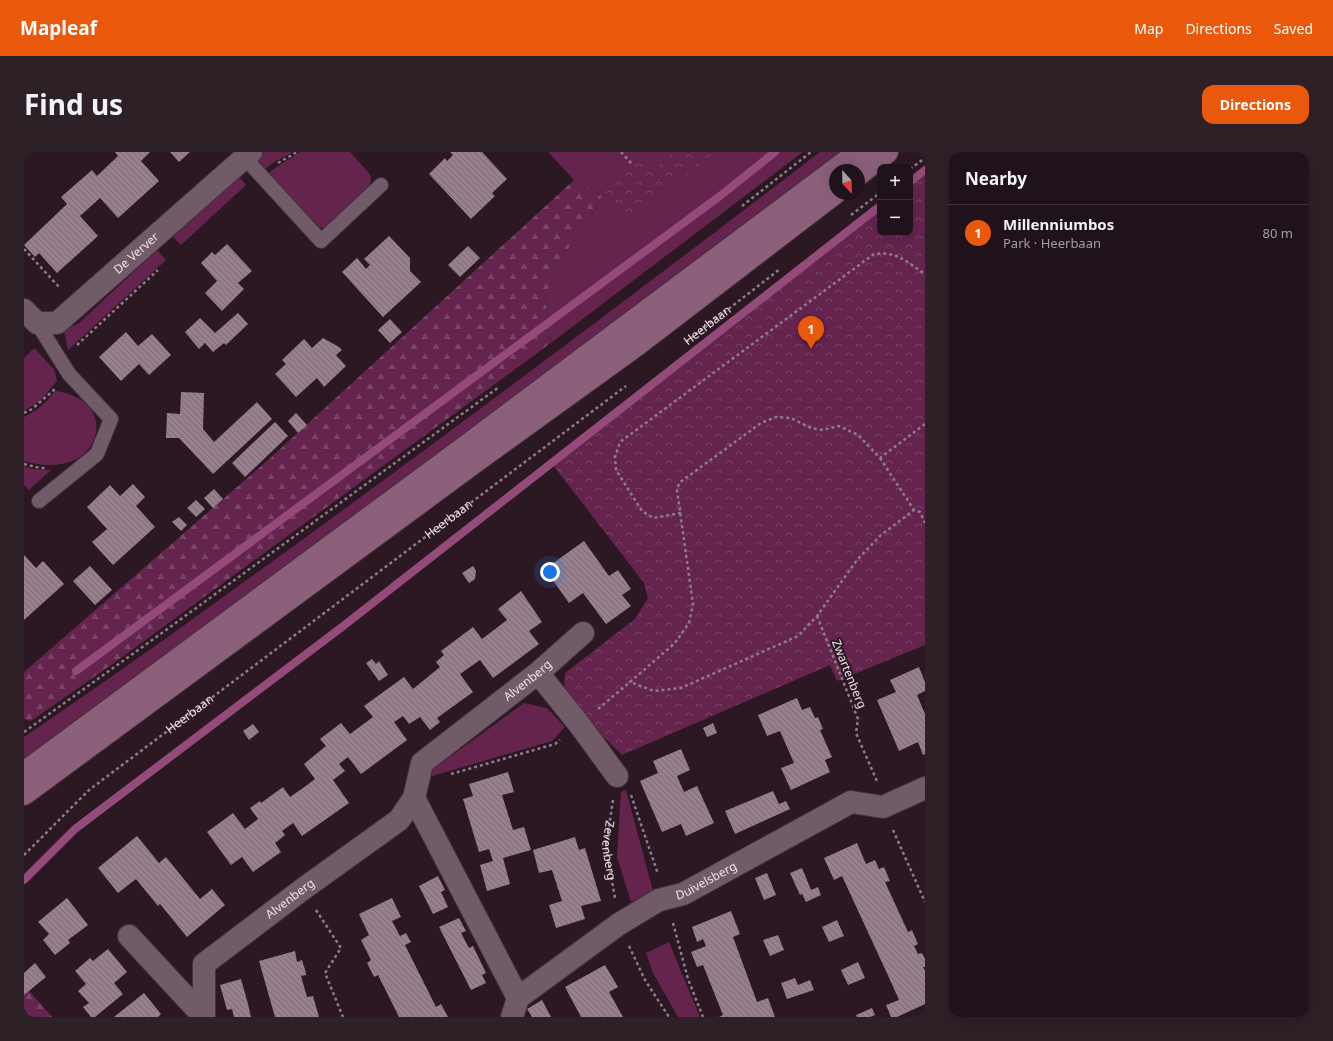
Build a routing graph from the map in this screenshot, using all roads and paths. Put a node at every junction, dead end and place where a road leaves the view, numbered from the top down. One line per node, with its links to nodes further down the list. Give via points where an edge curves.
1 (621, 152): 7 (path)
2 (811, 152): 13 (path)
3 (859, 152): 38 (main road)
4 (887, 152): 9 (main road)
5 (248, 155): 10 (lane, De Verver, via 321,241); 18 (street, De Verver)
6 (925, 158): 8 (path)
7 (632, 164)
8 (913, 168)
9 (865, 169)
10 (381, 185)
11 (877, 195): 14 (path)
12 (829, 198): 42 (main road, via 638,344)
13 (740, 207)
14 (850, 216)
15 (24, 249): 18 (path)
16 (784, 267): 20 (path, Heerbaan)
17 (925, 274): 29 (path, via 897,256 885,252 874,254 620,442 615,457 616,470 642,511 653,518)
18 (77, 306): 19 (street, De Verver, via 57,323)
19 (30, 316): 21 (lane)
20 (680, 346)
21 (69, 374): 24 (path, via 32,409); 27 (lane, via 111,419 97,454)
22 (629, 384): 44 (path, Heerbaan, via 89,790)
23 (503, 385): 37 (path)
24 (24, 413)
25 (925, 424): 26 (path)
26 (880, 458): 28 (path); 29 (path, via 858,435 838,426 823,430 811,428 791,418 776,417 761,422 679,483 677,490)
27 (39, 501)
28 (914, 510): 30 (path, via 920,512); 31 (path, via 881,535 857,560)
29 (681, 513): 34 (path, via 692,604 689,623 675,643)
30 (925, 523)
31 (817, 616): 34 (path, via 798,636 682,688 654,691); 43 (path, Zwartenberg, via 858,719 856,733)
32 (583, 633): 33 (street, Alvenberg)
33 (538, 673): 35 (street); 41 (street, Alvenberg, via 422,763)
34 (630, 682): 35 (path)
35 (579, 724): 39 (street); 41 (path, via 555,744)
36 (24, 726): 37 (path)
37 (25, 731)
38 (24, 773)
39 (617, 776): 47 (path, Zevenberg, via 606,847)
40 (925, 788): 43 (street)
41 (416, 791): 45 (street, Alvenberg, via 399,820); 49 (street)
42 (24, 794)
43 (885, 806): 46 (path, Zwartenberg); 47 (street, Duivelsberg, via 851,802 683,894 659,900)
44 (24, 855)
45 (303, 889): 50 (street, Alvenberg, via 204,964); 51 (path, via 341,948 325,973)
46 (925, 902)
47 (619, 924): 49 (street, Duivelsberg); 52 (path, Zevenberg, via 645,980)
48 (129, 936): 50 (street, Alvenberg)
49 (515, 1008)
50 (204, 1017)
51 (343, 1017)
52 (669, 1017)

